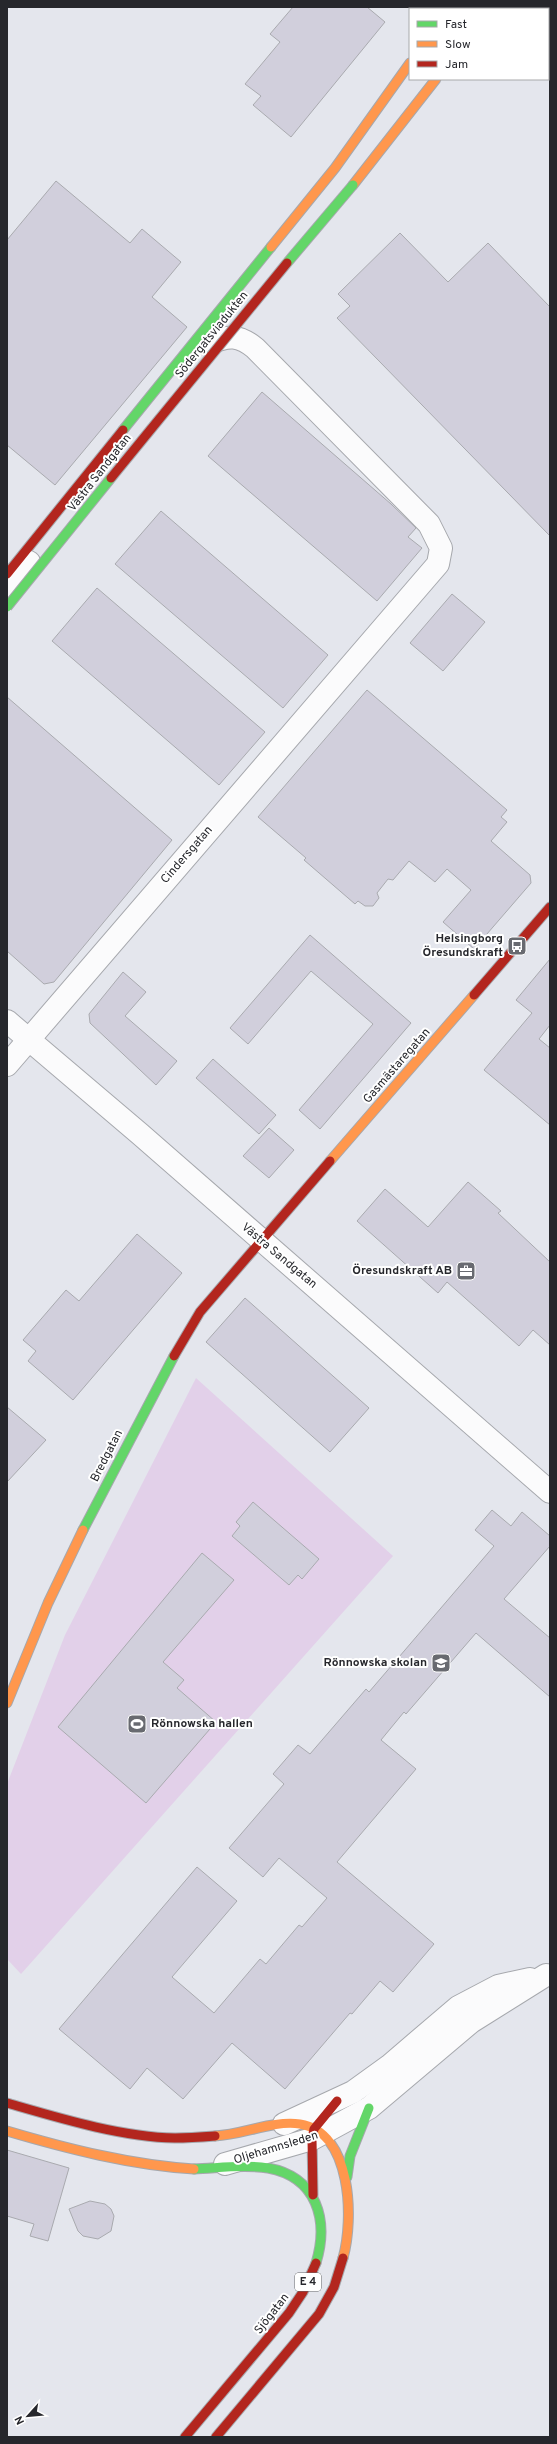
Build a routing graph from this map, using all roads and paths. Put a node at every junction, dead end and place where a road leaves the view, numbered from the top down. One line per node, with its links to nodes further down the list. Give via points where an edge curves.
1 (409, 64): 3 (main road, Södergatsviadukten, via 334,168)
2 (435, 80): 5 (main road, Södergatsviadukten, bridge, via 353,185 245,313)
3 (7, 574)
4 (7, 589): 6 (street, Västra Sandgatan, via 192,356 207,344 224,338 243,338 434,531 441,548 438,564)
5 (7, 607)
6 (368, 645): 9 (street, Cindersgatan)
7 (550, 907): 11 (main road, Gasmästaregatan)
8 (7, 1021): 9 (street, Västra Sandgatan)
9 (29, 1039): 10 (street, Cindersgatan); 11 (street, Västra Sandgatan)
10 (7, 1065)
11 (262, 1240): 12 (street, Västra Sandgatan); 13 (main road, Bredgatan, via 200,1312 180,1343 64,1571 40,1621)
12 (550, 1492)
13 (7, 1702)
14 (548, 1975): 15 (street, Oljehamnsleden, via 498,1986 458,2007 389,2066); 17 (street, Oljehamnsleden, via 470,2022)
15 (337, 2102): 18 (street, Oljehamnsleden); 20 (main road)
16 (7, 2104): 18 (main road, Oljehamnsleden, via 51,2116 174,2138 221,2136)
17 (369, 2108): 20 (street, Oljehamnsleden); 22 (main road, via 350,2156)
18 (284, 2124): 20 (main road, via 300,2124)
19 (7, 2132): 21 (main road, Oljehamnsleden / E 4, via 123,2160 183,2168)
20 (316, 2134): 21 (street, Oljehamnsleden); 22 (main road, E 4, via 332,2142 338,2152); 23 (main road)
21 (213, 2167): 23 (main road, Sjögatan / E 4, via 266,2168 281,2171 292,2175)
22 (346, 2180): 25 (main road, E 4, via 346,2247 327,2300)
23 (313, 2195): 24 (main road, Sjögatan / E 4, via 318,2207 322,2232 308,2283 286,2318)
24 (185, 2437)
25 (216, 2437)

